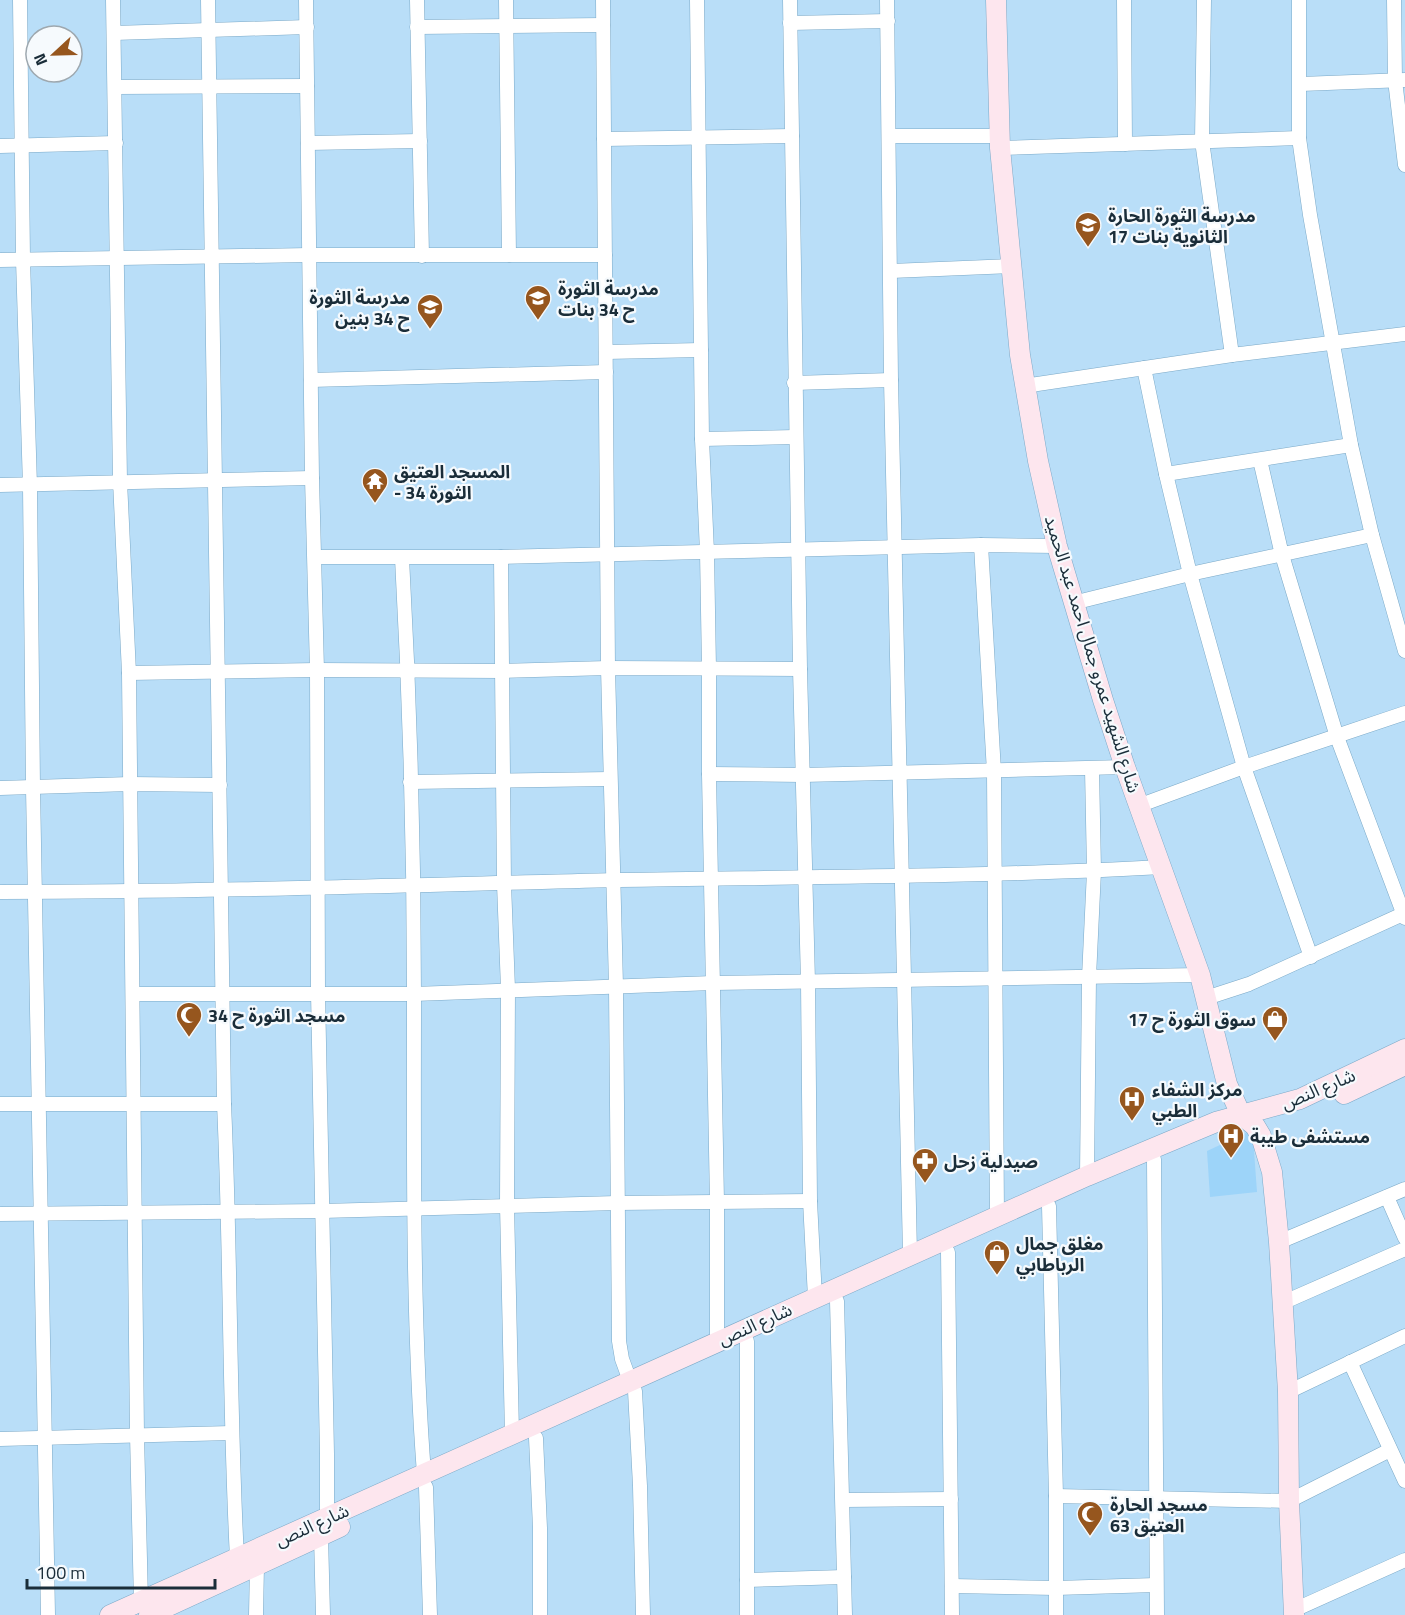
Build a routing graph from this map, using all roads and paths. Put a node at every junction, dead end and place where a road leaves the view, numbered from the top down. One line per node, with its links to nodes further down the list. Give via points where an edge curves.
1 (20, 0): 41 (street)
2 (113, 0): 23 (street)
3 (208, 0): 22 (street)
4 (306, 0): 20 (street)
5 (417, 0): 21 (street)
6 (506, 0): 19 (street)
7 (603, 0): 18 (street)
8 (697, 0): 31 (street)
9 (790, 0): 17 (street)
10 (887, 0): 16 (street)
11 (996, 0): 36 (main road, شارع الشهيد عمرو جمال احمد عبد الحميد)
12 (1124, 0): 39 (street)
13 (1204, 0): 35 (street)
14 (1299, 0): 25 (street)
15 (1394, 0): 24 (street)
16 (888, 21): 17 (street); 30 (street)
17 (790, 23): 29 (street)
18 (603, 25): 19 (street); 33 (street)
19 (506, 26): 21 (street); 44 (street)
20 (307, 27): 22 (street); 27 (street)
21 (417, 27): 34 (street)
22 (208, 30): 23 (street); 26 (street)
23 (114, 33): 28 (street)
24 (1400, 80): 25 (street); 42 (street)
25 (1300, 84): 32 (street)
26 (209, 86): 27 (street); 28 (street); 46 (street)
27 (307, 86): 38 (street)
28 (115, 87): 37 (street)
29 (792, 136): 31 (street); 62 (street)
30 (889, 136): 36 (street); 52 (street)
31 (699, 137): 33 (street); 55 (street)
32 (1299, 138): 35 (street); 54 (street)
33 (604, 139): 45 (street)
34 (420, 141): 38 (street); 47 (street)
35 (1202, 141): 39 (street); 57 (street)
36 (999, 142): 39 (street); 51 (main road, شارع الشهيد عمرو جمال احمد عبد الحميد)
37 (116, 143): 41 (street); 48 (street)
38 (308, 143): 43 (street)
39 (1125, 144)
40 (0, 146): 41 (street)
41 (21, 146): 50 (street)
42 (1405, 165)
43 (309, 255): 46 (street); 47 (street); 60 (street)
44 (509, 255): 45 (street); 47 (street)
45 (605, 255): 56 (street)
46 (212, 256): 48 (street); 70 (street)
47 (422, 256)
48 (117, 258): 50 (street); 71 (street)
49 (0, 260): 50 (street)
50 (23, 260): 73 (street)
51 (1012, 266): 52 (street); 63 (main road, شارع الشهيد عمرو جمال احمد عبد الحميد)
52 (891, 271): 61 (street)
53 (1405, 333): 54 (street)
54 (1332, 343): 57 (street); 66 (street)
55 (701, 350): 56 (street); 65 (street)
56 (606, 352): 59 (street)
57 (1232, 355): 58 (street)
58 (1144, 368): 63 (street); 68 (street)
59 (606, 372): 60 (street); 80 (street)
60 (310, 380): 69 (street)
61 (891, 380): 62 (street); 77 (street)
62 (794, 383): 64 (street)
63 (1024, 386): 76 (main road, شارع الشهيد عمرو جمال احمد عبد الحميد)
64 (795, 437): 65 (street); 78 (street)
65 (702, 439): 79 (street)
66 (1351, 445): 67 (street); 74 (street)
67 (1260, 460): 68 (street); 81 (street)
68 (1166, 474): 85 (street)
69 (312, 478): 70 (street); 82 (street)
70 (215, 480): 71 (street); 96 (street)
71 (120, 481): 73 (street); 95 (street)
72 (0, 485): 73 (street)
73 (30, 486): 112 (street)
74 (1372, 535): 81 (street); 87 (street)
75 (981, 545): 76 (street); 77 (street); 102 (street)
76 (1057, 546): 86 (main road, شارع الشهيد عمرو جمال احمد عبد الحميد)
77 (895, 548): 78 (street); 103 (street)
78 (798, 550): 79 (street); 91 (street)
79 (707, 552): 80 (street); 90 (street)
80 (608, 555): 83 (street); 89 (street)
81 (1282, 555): 85 (street); 98 (street)
82 (315, 557): 84 (street); 92 (street)
83 (501, 557): 84 (street); 94 (street)
84 (402, 558): 93 (street)
85 (1190, 574): 86 (street); 100 (street)
86 (1073, 603): 99 (main road, شارع الشهيد عمرو جمال احمد عبد الحميد)
87 (1403, 634): 88 (street)
88 (1405, 651)
89 (608, 668): 90 (street); 94 (street); 106 (street)
90 (710, 669): 91 (street); 104 (street)
91 (800, 669): 105 (street)
92 (317, 670): 93 (street); 96 (street); 124 (street)
93 (408, 671): 94 (street); 108 (street)
94 (502, 671): 107 (street)
95 (129, 673): 96 (street); 109 (street)
96 (219, 673): 110 (street)
97 (1405, 713): 98 (street)
98 (1337, 737): 100 (street); 128 (street)
99 (1125, 767): 101 (street); 113 (main road, شارع الشهيد عمرو جمال احمد عبد الحميد)
100 (1244, 767): 113 (street); 129 (street)
101 (1092, 769): 102 (street); 115 (street)
102 (994, 772): 103 (street); 116 (street)
103 (899, 773): 105 (street); 117 (street)
104 (709, 774): 105 (street); 119 (street)
105 (803, 776): 118 (street)
106 (610, 778): 107 (street); 120 (street)
107 (502, 781): 108 (street); 121 (street)
108 (410, 782): 122 (street)
109 (130, 784): 110 (street); 112 (street); 125 (street)
110 (220, 785): 123 (street)
111 (0, 788): 112 (street)
112 (33, 788): 127 (street)
113 (1138, 806): 114 (main road, شارع الشهيد عمرو جمال احمد عبد الحميد)
114 (1162, 867): 115 (street); 130 (main road, شارع الشهيد عمرو جمال احمد عبد الحميد)
115 (1094, 871): 116 (street); 131 (street)
116 (993, 875): 117 (street); 133 (street)
117 (903, 876): 118 (street); 132 (street)
118 (806, 878): 119 (street); 134 (street)
119 (711, 879): 120 (street); 135 (street)
120 (613, 880): 121 (street); 136 (street)
121 (504, 884): 122 (street); 137 (street)
122 (412, 886): 124 (street); 141 (street)
123 (222, 888): 124 (street); 125 (street); 140 (street)
124 (318, 888): 138 (street)
125 (131, 891): 127 (street); 139 (street)
126 (0, 892): 127 (street)
127 (35, 892): 145 (street)
128 (1405, 915): 129 (street)
129 (1311, 957): 142 (street)
130 (1200, 975): 131 (street); 142 (main road, شارع الشهيد عمرو جمال احمد عبد الحميد)
131 (1089, 977): 133 (street); 151 (street)
132 (904, 979): 133 (street); 134 (street); 170 (street)
133 (995, 980): 165 (street)
134 (808, 982): 135 (street); 154 (street)
135 (712, 983): 136 (street); 155 (street)
136 (616, 986): 137 (street); 156 (street)
137 (508, 990): 141 (street); 157 (street)
138 (318, 992): 140 (street); 141 (street); 160 (street)
139 (133, 993): 140 (street); 148 (street)
140 (223, 993): 147 (street)
141 (414, 994): 159 (street)
142 (1206, 998): 149 (main road, شارع الشهيد عمرو جمال احمد عبد الحميد, via 1227,1084)
143 (1405, 1049): 149 (main road, شارع النص)
144 (1405, 1065): 149 (main road, شارع النص, via 1303,1112)
145 (39, 1103): 146 (street); 148 (street); 161 (street)
146 (0, 1104)
147 (225, 1104): 148 (street); 162 (street)
148 (135, 1105): 163 (street)
149 (1248, 1120): 150 (main road, شارع النص); 151 (main road, شارع النص, via 1216,1122); 167 (main road, شارع الشهيد عمرو جمال احمد عبد الحميد, via 1268,1152)
150 (1154, 1159): 158 (main road, شارع النص); 190 (street)
151 (1088, 1176): 165 (main road, شارع النص)
152 (1405, 1189): 153 (street)
153 (1387, 1197): 166 (street); 167 (street)
154 (810, 1201): 155 (street); 171 (street)
155 (717, 1202): 156 (street); 175 (street)
156 (617, 1203): 157 (street); 178 (street, via 619,1341)
157 (507, 1205): 159 (street); 181 (street)
158 (1049, 1206): 169 (main road, شارع النص); 189 (street)
159 (413, 1208): 160 (street); 187 (street)
160 (322, 1211): 162 (street); 194 (street)
161 (42, 1212): 163 (street); 164 (street); 183 (street)
162 (229, 1212): 163 (street); 180 (street)
163 (135, 1213): 182 (street)
164 (0, 1214)
165 (997, 1217): 170 (main road, شارع النص)
166 (1405, 1238)
167 (1279, 1242): 173 (main road, شارع الشهيد عمرو جمال احمد عبد الحميد)
168 (1405, 1249): 173 (street)
169 (948, 1252): 172 (main road, شارع النص); 191 (street)
170 (910, 1254): 171 (main road, شارع النص)
171 (814, 1298): 175 (main road, شارع النص)
172 (837, 1301): 176 (main road, شارع النص); 192 (street)
173 (1282, 1303): 179 (main road, شارع الشهيد عمرو جمال احمد عبد الحميد)
174 (1405, 1336): 177 (street)
175 (717, 1341): 178 (main road, شارع النص)
176 (747, 1341): 178 (main road, شارع النص); 199 (street)
177 (1350, 1362): 179 (street); 186 (street)
178 (632, 1386): 181 (main road, شارع النص); 184 (main road, شارع النص); 211 (street, via 640,1486)
179 (1288, 1392): 193 (main road, شارع الشهيد عمرو جمال احمد عبد الحميد)
180 (231, 1433): 182 (street); 195 (street)
181 (512, 1434): 187 (main road, شارع النص)
182 (137, 1435): 183 (street); 203 (street)
183 (44, 1437): 185 (street); 205 (street)
184 (536, 1438): 187 (main road, شارع النص); 210 (street)
185 (0, 1439)
186 (1390, 1450): 188 (street); 193 (street)
187 (425, 1481): 194 (main road, شارع النص); 209 (street)
188 (1405, 1481)
189 (1056, 1496): 190 (street); 202 (street)
190 (1157, 1498): 193 (street); 200 (street)
191 (951, 1499): 192 (street); 201 (street)
192 (843, 1500): 198 (street)
193 (1288, 1501): 204 (main road, شارع الشهيد عمرو جمال احمد عبد الحميد)
194 (324, 1527): 195 (main road, شارع النص); 197 (main road, شارع النص); 208 (street)
195 (237, 1558): 203 (main road, شارع النص)
196 (1405, 1560): 204 (street)
197 (257, 1565): 203 (main road, شارع النص); 207 (street)
198 (844, 1577): 199 (street); 213 (street)
199 (747, 1580): 212 (street)
200 (1156, 1585): 202 (street); 216 (street)
201 (952, 1586): 202 (street); 214 (street)
202 (1056, 1588): 215 (street)
203 (149, 1611): 206 (main road, شارع النص)
204 (1294, 1613)
205 (48, 1615)
206 (110, 1615)
207 (256, 1615)
208 (323, 1615)
209 (430, 1615)
210 (540, 1615)
211 (643, 1615)
212 (747, 1615)
213 (845, 1615)
214 (952, 1615)
215 (1056, 1615)
216 (1157, 1615)

